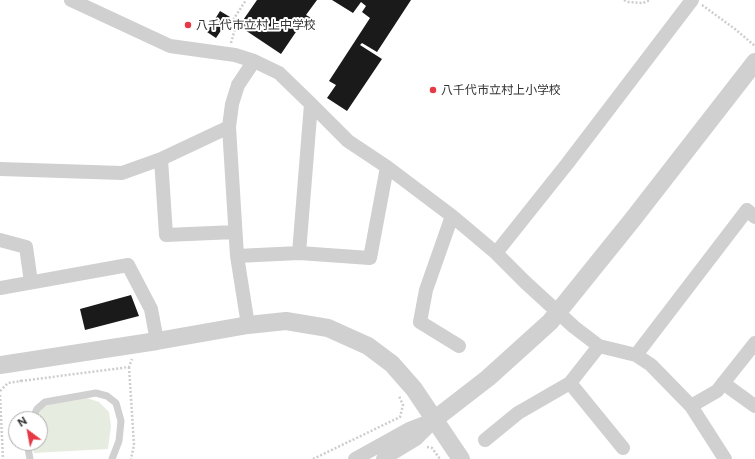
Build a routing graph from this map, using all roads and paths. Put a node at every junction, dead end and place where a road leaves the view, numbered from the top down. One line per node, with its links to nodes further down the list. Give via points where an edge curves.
1 (72, 0): 7 (street, via 170,46)
2 (246, 0): 7 (path, via 233,20 235,30)
3 (624, 0): 4 (path, via 643,3)
4 (650, 0)
5 (696, 2): 6 (path, via 736,29); 20 (street, via 664,36)
6 (755, 46)
7 (228, 55): 8 (street)
8 (254, 61): 10 (street, via 279,73); 11 (street, via 238,85)
9 (755, 62): 43 (street, via 550,322 488,378)
10 (311, 104): 13 (street, via 348,141); 19 (street)
11 (229, 127): 12 (street); 17 (street)
12 (161, 160): 14 (street, via 122,173); 17 (street, via 166,235)
13 (387, 167): 15 (street); 19 (street, via 370,258)
14 (0, 169)
15 (452, 216): 20 (street); 27 (street, via 426,290 420,322)
16 (755, 217): 30 (street, via 747,210)
17 (235, 232): 21 (street)
18 (0, 240): 22 (street, via 26,247)
19 (299, 253): 21 (street)
20 (496, 253): 28 (street, via 574,327)
21 (237, 256): 24 (street)
22 (31, 282): 23 (street); 25 (street, via 128,266 151,309)
23 (0, 288)
24 (248, 325): 25 (street); 43 (street, via 286,322 328,328 368,346 392,364 414,389)
25 (157, 341): 31 (street)
26 (755, 343): 36 (street)
27 (459, 346)
28 (599, 346): 30 (street); 35 (street)
29 (133, 356): 32 (path)
30 (636, 356): 40 (street, via 651,365)
31 (0, 365)
32 (129, 366): 34 (path); 48 (path, via 134,445)
33 (20, 375): 34 (path)
34 (21, 382): 38 (path, via 8,383)
35 (570, 383): 44 (street, via 518,413); 45 (street)
36 (723, 383): 40 (street, via 717,391); 41 (street)
37 (396, 391): 49 (path, via 403,404 400,417)
38 (0, 392)
39 (0, 395): 46 (path)
40 (691, 406): 53 (street)
41 (755, 406)
42 (36, 411): 47 (lane, via 45,402 96,393 108,396 116,403 121,421 120,441)
43 (435, 420): 50 (street, via 409,429); 51 (street, via 416,439); 52 (street)
44 (485, 440)
45 (623, 448)
46 (3, 459)
47 (112, 459)
48 (131, 459)
49 (313, 459)
50 (355, 459)
51 (383, 459)
52 (461, 459)
53 (724, 459)

